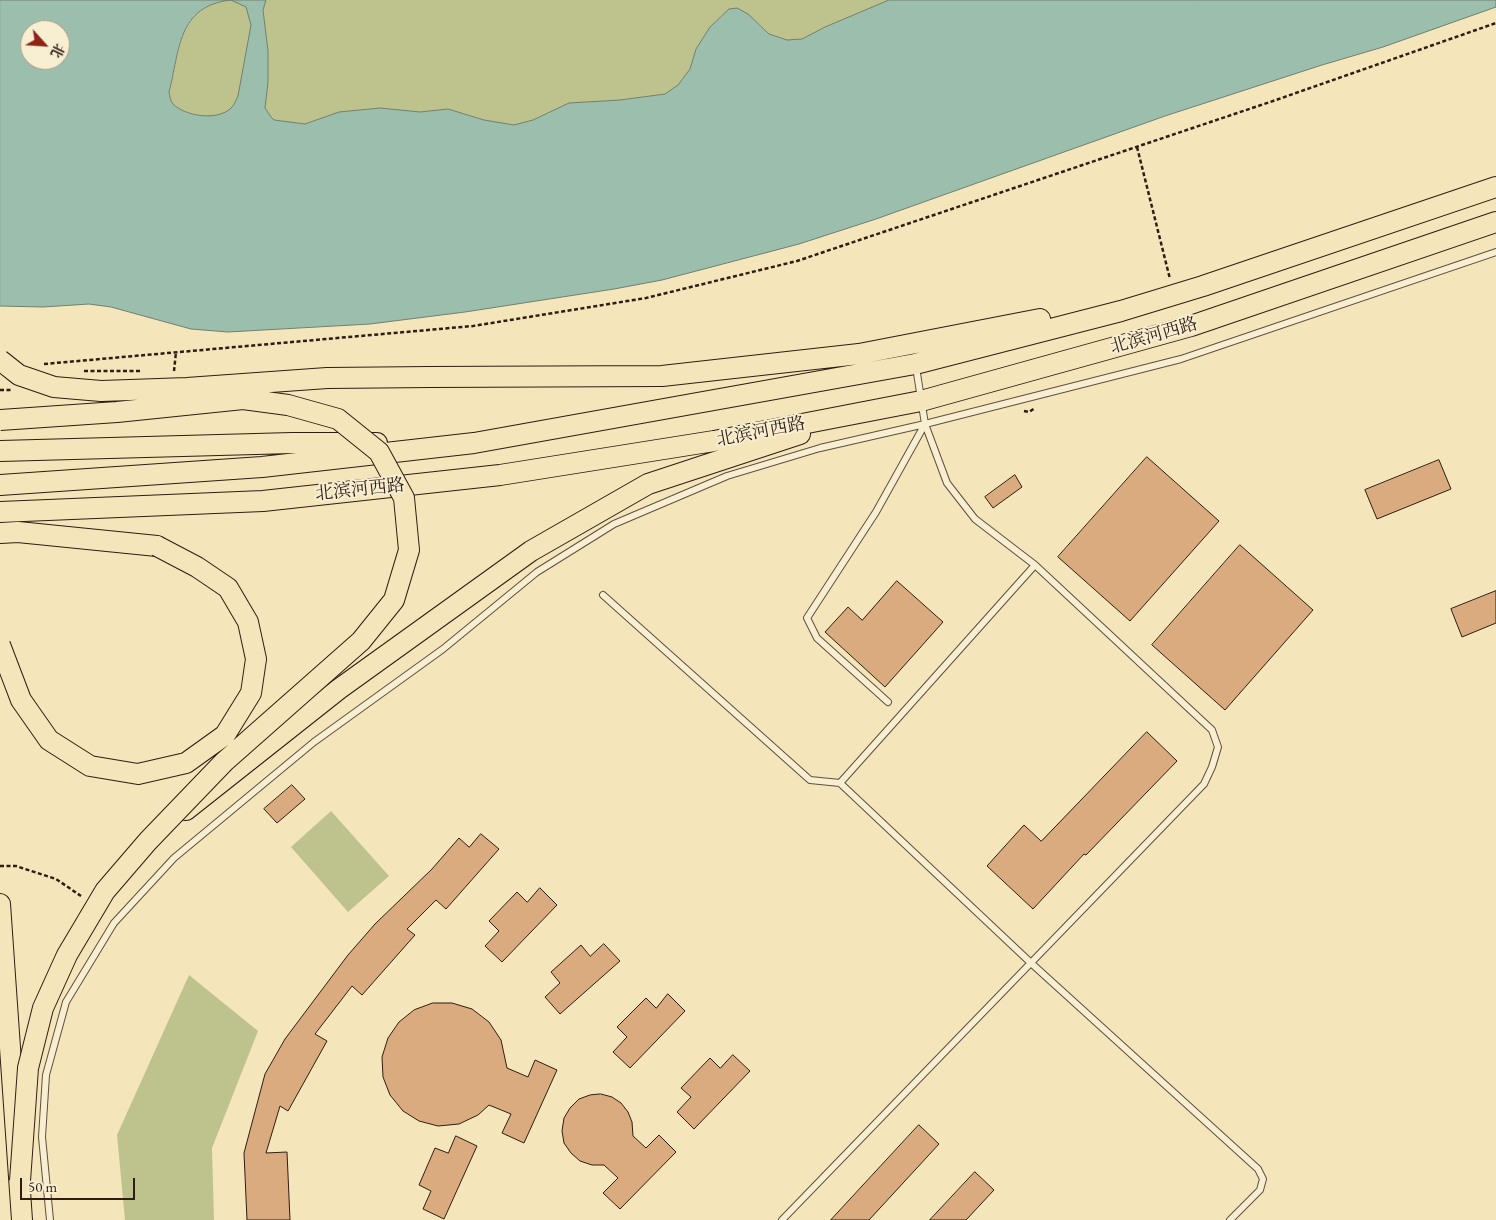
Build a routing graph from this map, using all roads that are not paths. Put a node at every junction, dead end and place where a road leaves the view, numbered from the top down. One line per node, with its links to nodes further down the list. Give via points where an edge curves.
1 (1496, 187): 4 (main road, 北滨河西路)
2 (1496, 222): 7 (main road, 北滨河西路, via 1191,326)
3 (1496, 252): 10 (lane, via 1181,359)
4 (1121, 311): 5 (main road, bridge, via 1050,317 858,354 662,376 328,378 101,391 54,387 19,376); 6 (main road, 北滨河西路)
5 (0, 360)
6 (915, 364): 7 (lane); 11 (main road, 北滨河西路)
7 (921, 401): 8 (main road, 北滨河西路); 10 (lane)
8 (870, 411): 14 (main road, 北滨河西路, via 714,441 500,475 263,501); 22 (main road, bridge, via 648,484 531,551 340,689)
9 (0, 420): 22 (main road, bridge, via 243,399 288,405 338,419 379,452 404,498 409,550 394,600 361,641 224,762)
10 (925, 424): 17 (lane, via 947,483 975,519); 20 (lane, via 876,512 807,618 817,638); 27 (lane, via 820,448 727,476 614,524 537,572 443,649 314,742 174,858 114,923 66,1002 45,1084 42,1137)
11 (474, 443): 12 (main road, via 292,443); 13 (main road, 北滨河西路, via 262,467)
12 (0, 451)
13 (0, 485)
14 (84, 508): 15 (main road, 北滨河西路); 16 (main road)
15 (0, 512)
16 (9, 532): 19 (main road, bridge, via 156,546 197,567 228,588 248,622 256,659 251,693 225,734 186,763 138,774 90,766 49,740 22,700)
17 (1035, 565): 21 (lane); 24 (lane, via 1212,730 1218,747 1204,784)
18 (603, 594): 21 (lane, via 810,780)
19 (0, 645)
20 (888, 702)
21 (840, 783): 24 (lane)
22 (148, 841): 25 (main road, bridge, via 105,892 67,955 44,1008 28,1068)
23 (0, 904): 25 (main road, bridge)
24 (1031, 963): 28 (lane); 29 (lane, via 1258,1169 1263,1179 1260,1190)
25 (20, 1181): 26 (main road)
26 (22, 1220)
27 (50, 1220)
28 (782, 1220)
29 (1230, 1220)

